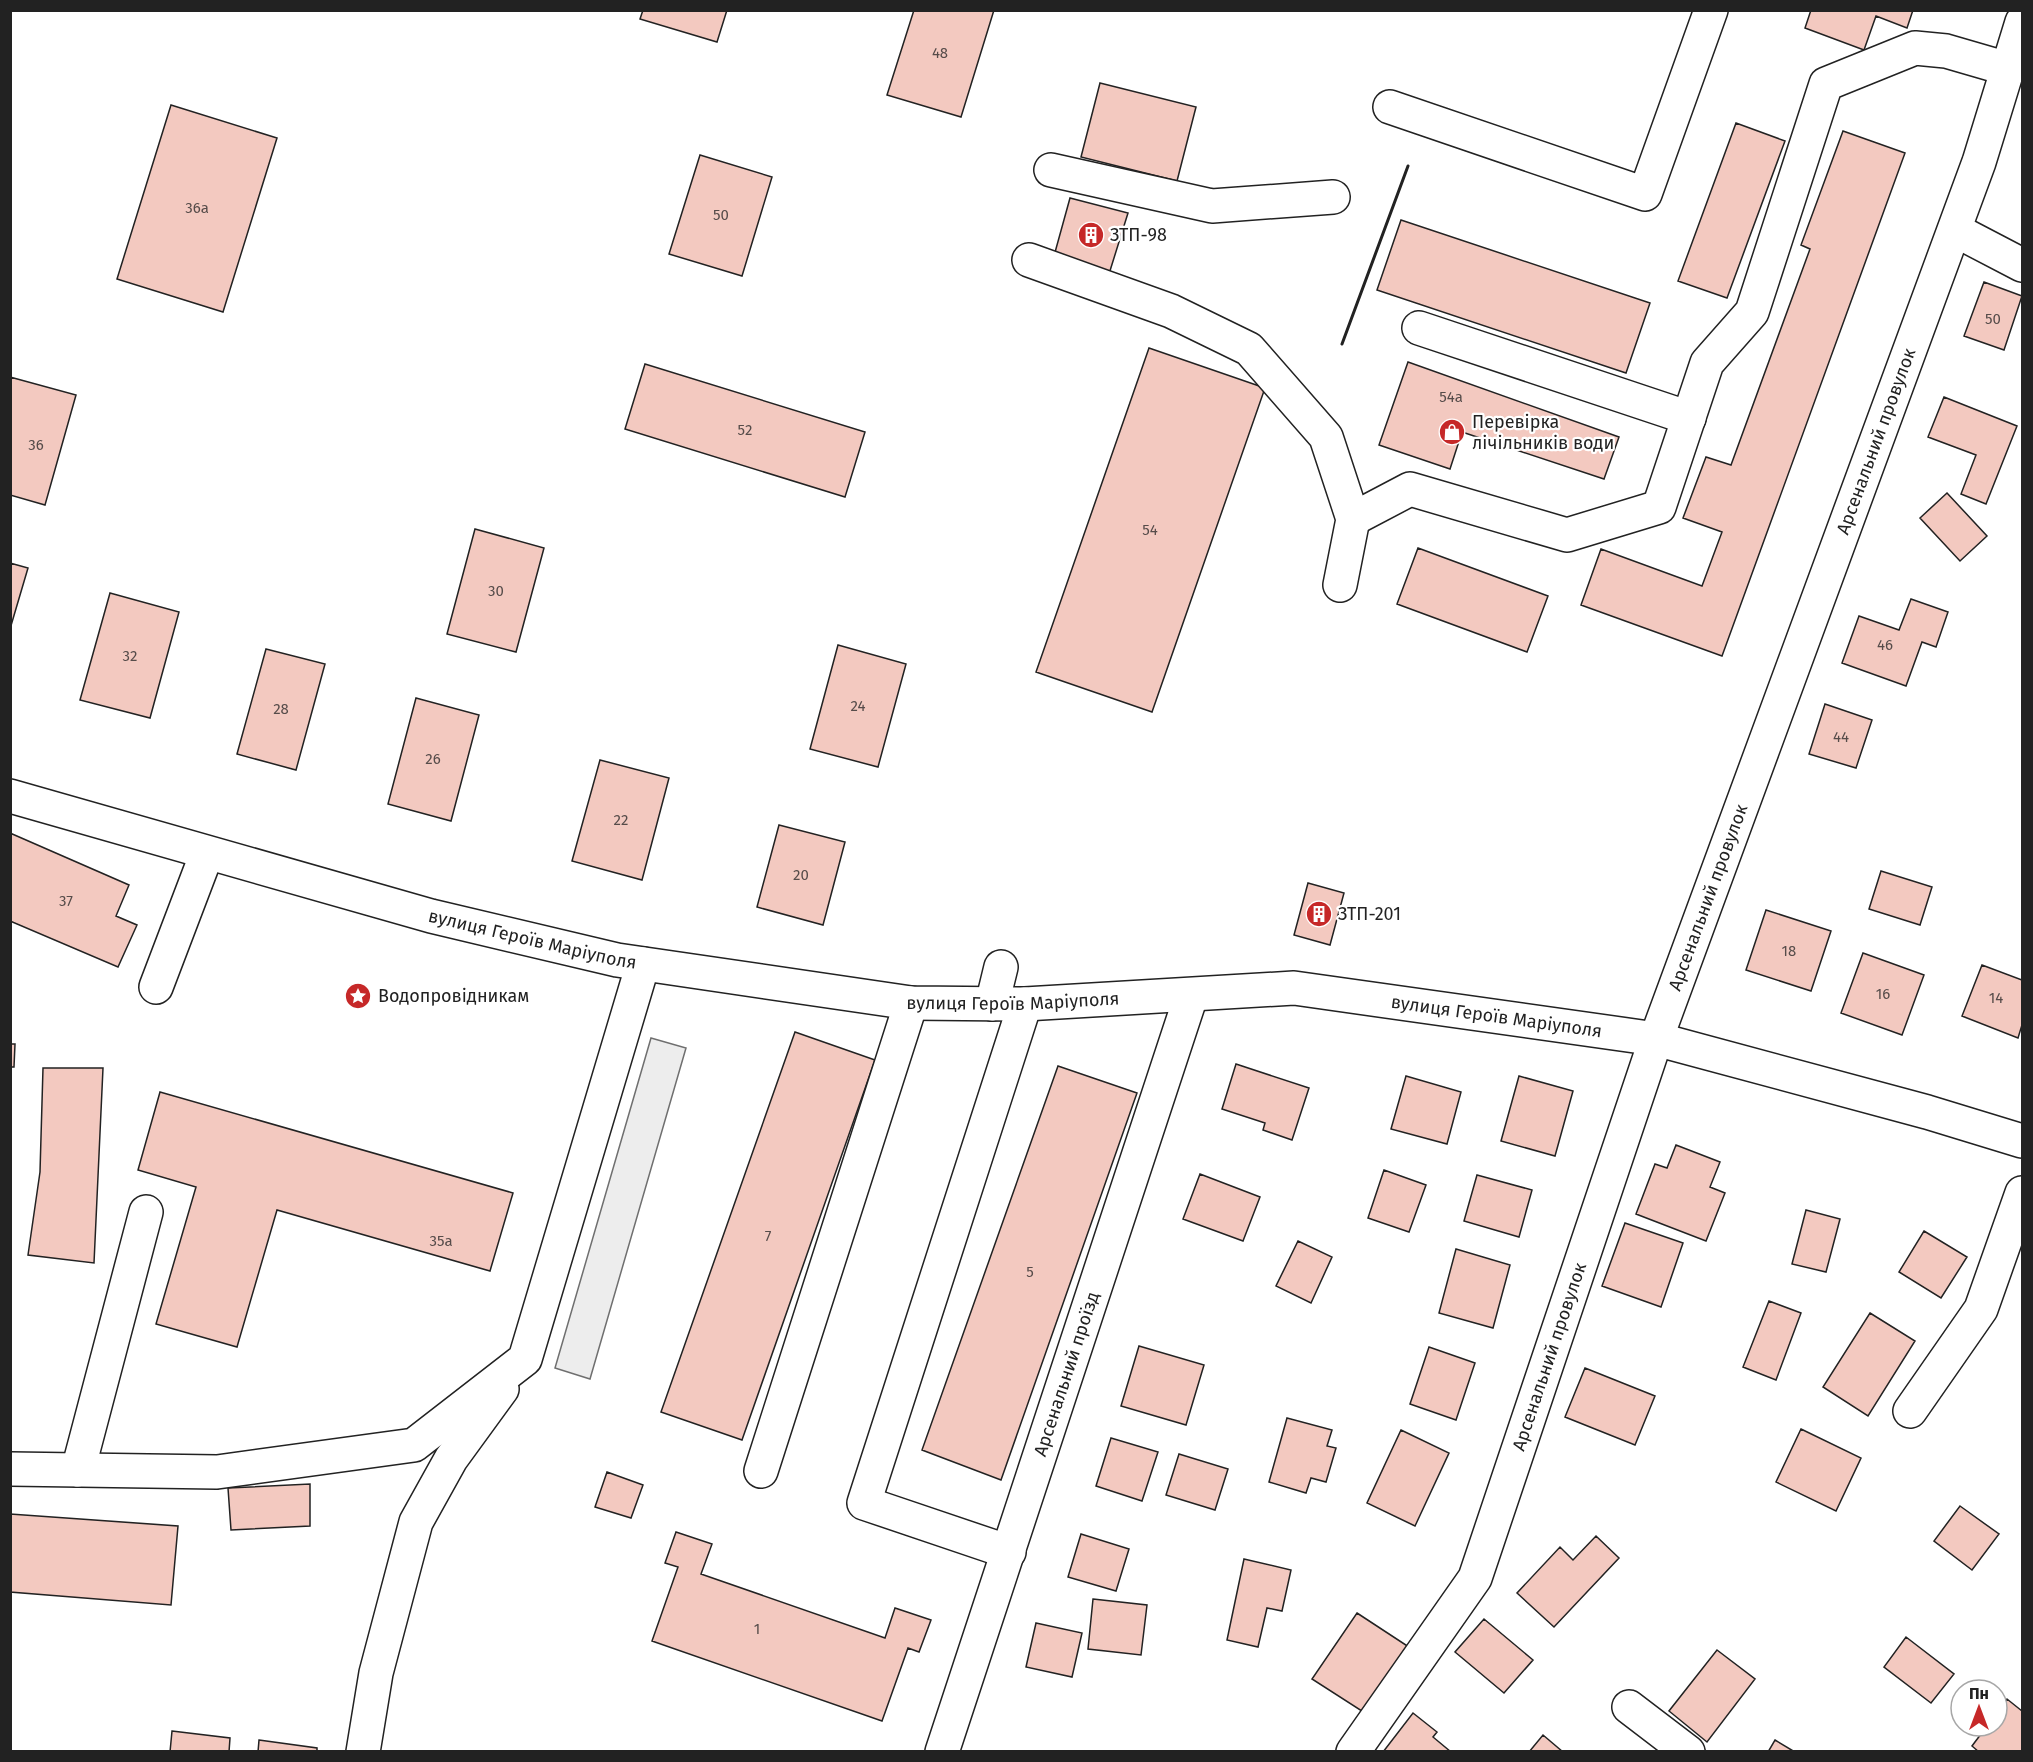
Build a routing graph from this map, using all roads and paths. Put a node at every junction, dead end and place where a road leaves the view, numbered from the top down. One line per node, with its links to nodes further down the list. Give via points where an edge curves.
1 (1711, 10): 4 (street, via 1645,194)
2 (2022, 22): 3 (street, Арсенальний провулок)
3 (2008, 69): 7 (street, Арсенальний провулок); 11 (street, via 1946,51 1915,48 1826,84 1752,312 1707,363)
4 (1390, 107)
5 (1051, 170): 6 (street, via 1212,206)
6 (1334, 197)
7 (1955, 230): 9 (street); 23 (street, Арсенальний провулок)
8 (1029, 260): 12 (street, via 1171,311 1249,349 1326,436)
9 (2022, 265)
10 (1419, 328): 11 (street)
11 (1689, 418): 12 (street, via 1659,507 1598,526 1567,535 1410,489)
12 (1353, 519): 13 (street)
13 (1340, 585)
14 (10, 796): 15 (street, вулиця Героїв Маріуполя)
15 (207, 853): 16 (street, вулиця Героїв Маріуполя, via 431,916); 18 (street)
16 (643, 964): 20 (street, вулиця Героїв Маріуполя); 27 (street)
17 (1001, 967): 21 (street)
18 (156, 987)
19 (1191, 996): 22 (street, вулиця Героїв Маріуполя); 23 (street, вулиця Героїв Маріуполя, via 1293,988); 32 (street, Арсенальний проїзд)
20 (911, 1003): 21 (street, вулиця Героїв Маріуполя); 31 (street)
21 (992, 1004): 22 (street, вулиця Героїв Маріуполя)
22 (1025, 1004): 32 (street, via 864,1503)
23 (1656, 1039): 24 (street, вулиця Героїв Маріуполя); 36 (street, Арсенальний провулок, via 1475,1578)
24 (2022, 1141)
25 (2022, 1193): 28 (street, via 1981,1309)
26 (146, 1212): 30 (street)
27 (525, 1359): 30 (street, via 414,1445 218,1472); 34 (street, via 451,1459 416,1522 376,1673)
28 (1910, 1411)
29 (10, 1469): 30 (street)
30 (78, 1470)
31 (761, 1471)
32 (1009, 1552): 35 (street, Арсенальний проїзд)
33 (1629, 1707): 37 (street)
34 (363, 1752)
35 (942, 1752)
36 (1353, 1752)
37 (1688, 1752)

